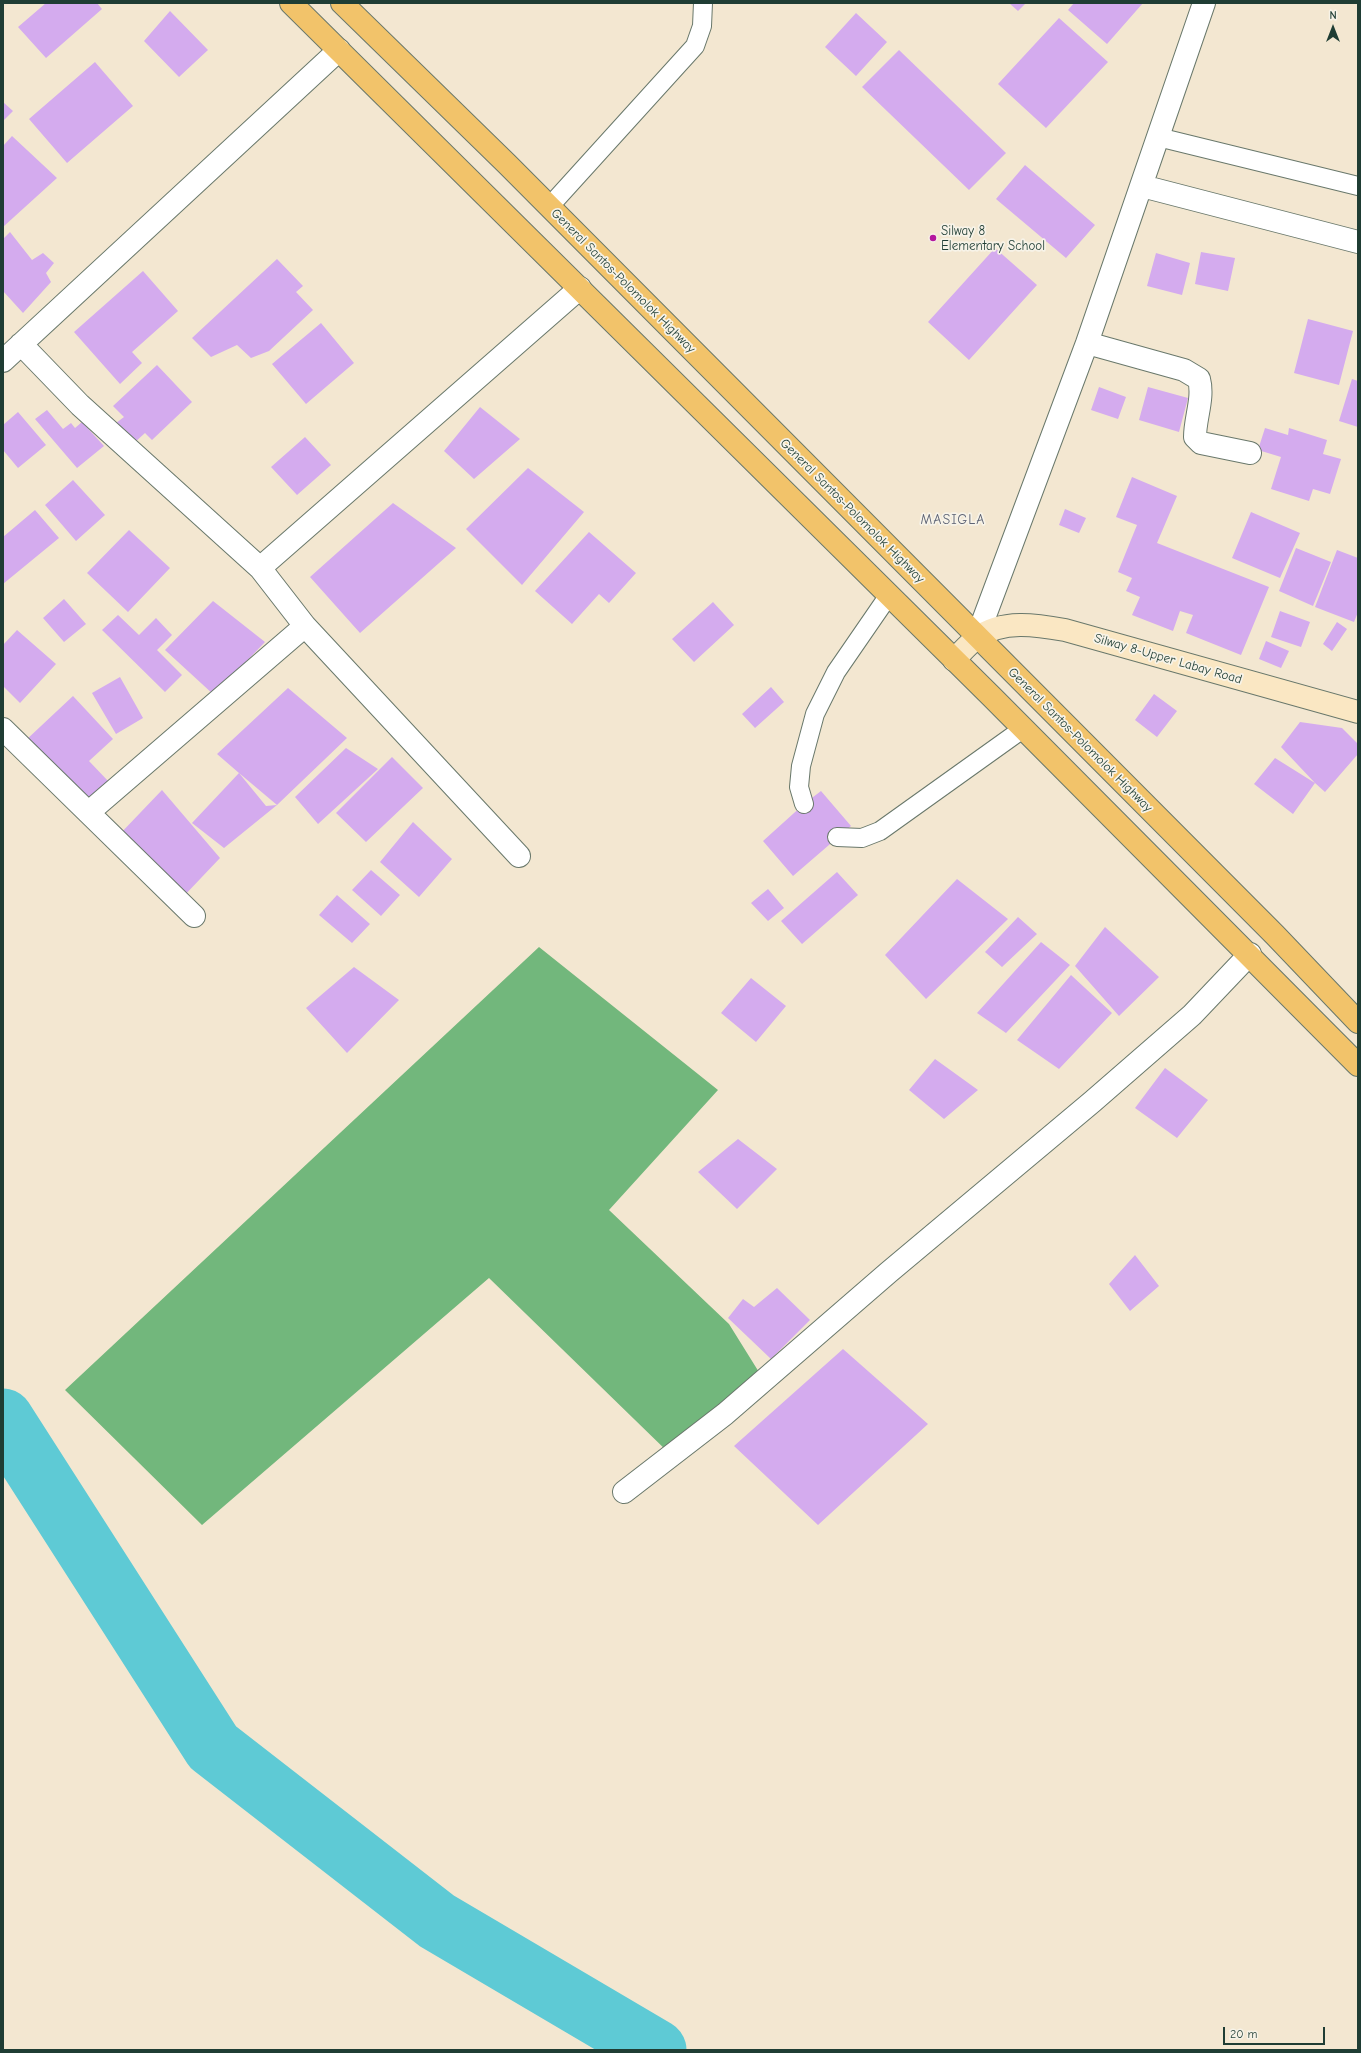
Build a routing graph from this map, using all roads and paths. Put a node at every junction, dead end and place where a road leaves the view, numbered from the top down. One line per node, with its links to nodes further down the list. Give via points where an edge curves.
1 (291, 3): 5 (highway)
2 (342, 3): 9 (highway, General Santos-Polomolok Highway)
3 (703, 3): 9 (lane, via 702,26 695,46)
4 (1204, 3): 6 (street)
5 (339, 50): 11 (highway); 13 (street)
6 (1158, 137): 7 (street); 8 (lane)
7 (1142, 186): 10 (street); 12 (street)
8 (1358, 186)
9 (549, 207): 19 (highway, General Santos-Polomolok Highway)
10 (1358, 242)
11 (580, 288): 16 (street); 17 (highway)
12 (1087, 343): 15 (street, via 1184,370 1199,379 1202,390 1195,437 1201,443); 19 (street)
13 (21, 344): 14 (street); 16 (street, via 80,405)
14 (3, 361)
15 (1250, 453)
16 (260, 568): 18 (street)
17 (889, 595): 20 (highway); 24 (lane, via 836,672 815,714 800,766 799,787)
18 (305, 626): 25 (street); 27 (street)
19 (977, 637): 20 (main road); 21 (main road, Silway 8-Upper Labay Road, via 999,628 1020,625 1065,630); 30 (highway, General Santos-Polomolok Highway, via 1275,935)
20 (954, 660): 22 (highway)
21 (1358, 712)
22 (1024, 728): 26 (lane, via 880,831 862,838); 29 (highway)
23 (3, 730): 25 (street)
24 (804, 804)
25 (89, 812): 28 (street)
26 (837, 837)
27 (519, 856)
28 (194, 916)
29 (1250, 954): 31 (highway); 32 (street, via 1192,1014 1092,1102 725,1414)
30 (1358, 1022)
31 (1358, 1065)
32 (624, 1492)

